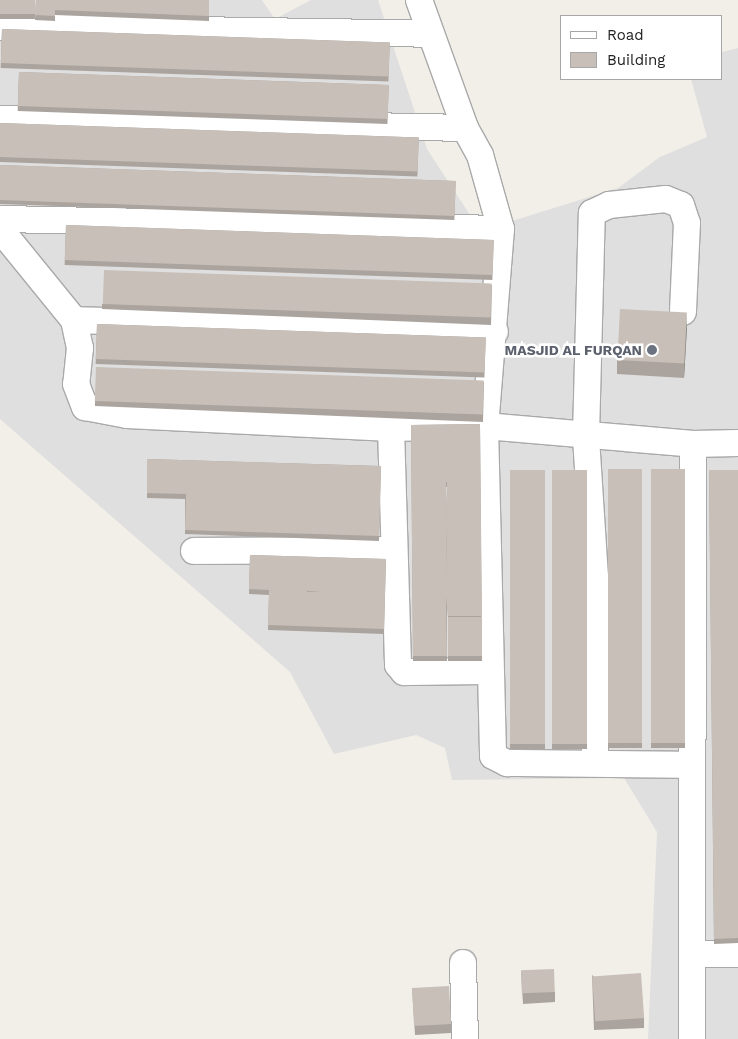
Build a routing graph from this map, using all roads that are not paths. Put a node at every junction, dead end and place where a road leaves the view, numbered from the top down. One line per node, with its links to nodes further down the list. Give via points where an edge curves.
1 (419, 0): 3 (street)
2 (0, 27): 3 (street)
3 (428, 34): 5 (street)
4 (0, 119): 5 (street)
5 (464, 128): 8 (street, via 480,155)
6 (0, 218): 8 (street)
7 (0, 229): 10 (street)
8 (501, 229): 11 (street)
9 (683, 312): 14 (street, via 687,223 681,205 666,199 609,205 592,213)
10 (74, 320): 11 (street); 13 (street, via 80,348 76,384 84,407 127,415)
11 (495, 332): 12 (street)
12 (485, 426): 13 (street); 14 (street); 19 (street)
13 (391, 428): 17 (street)
14 (586, 436): 16 (street); 20 (street, via 596,577)
15 (738, 443): 16 (street)
16 (693, 444): 21 (street)
17 (392, 550): 18 (street); 19 (street, via 401,669)
18 (194, 551)
19 (489, 671): 20 (street, via 490,746 499,761)
20 (595, 763): 21 (street)
21 (690, 765): 22 (street)
22 (693, 954): 23 (street); 26 (street)
23 (738, 954)
24 (463, 963): 25 (street)
25 (465, 1039)
26 (692, 1039)

